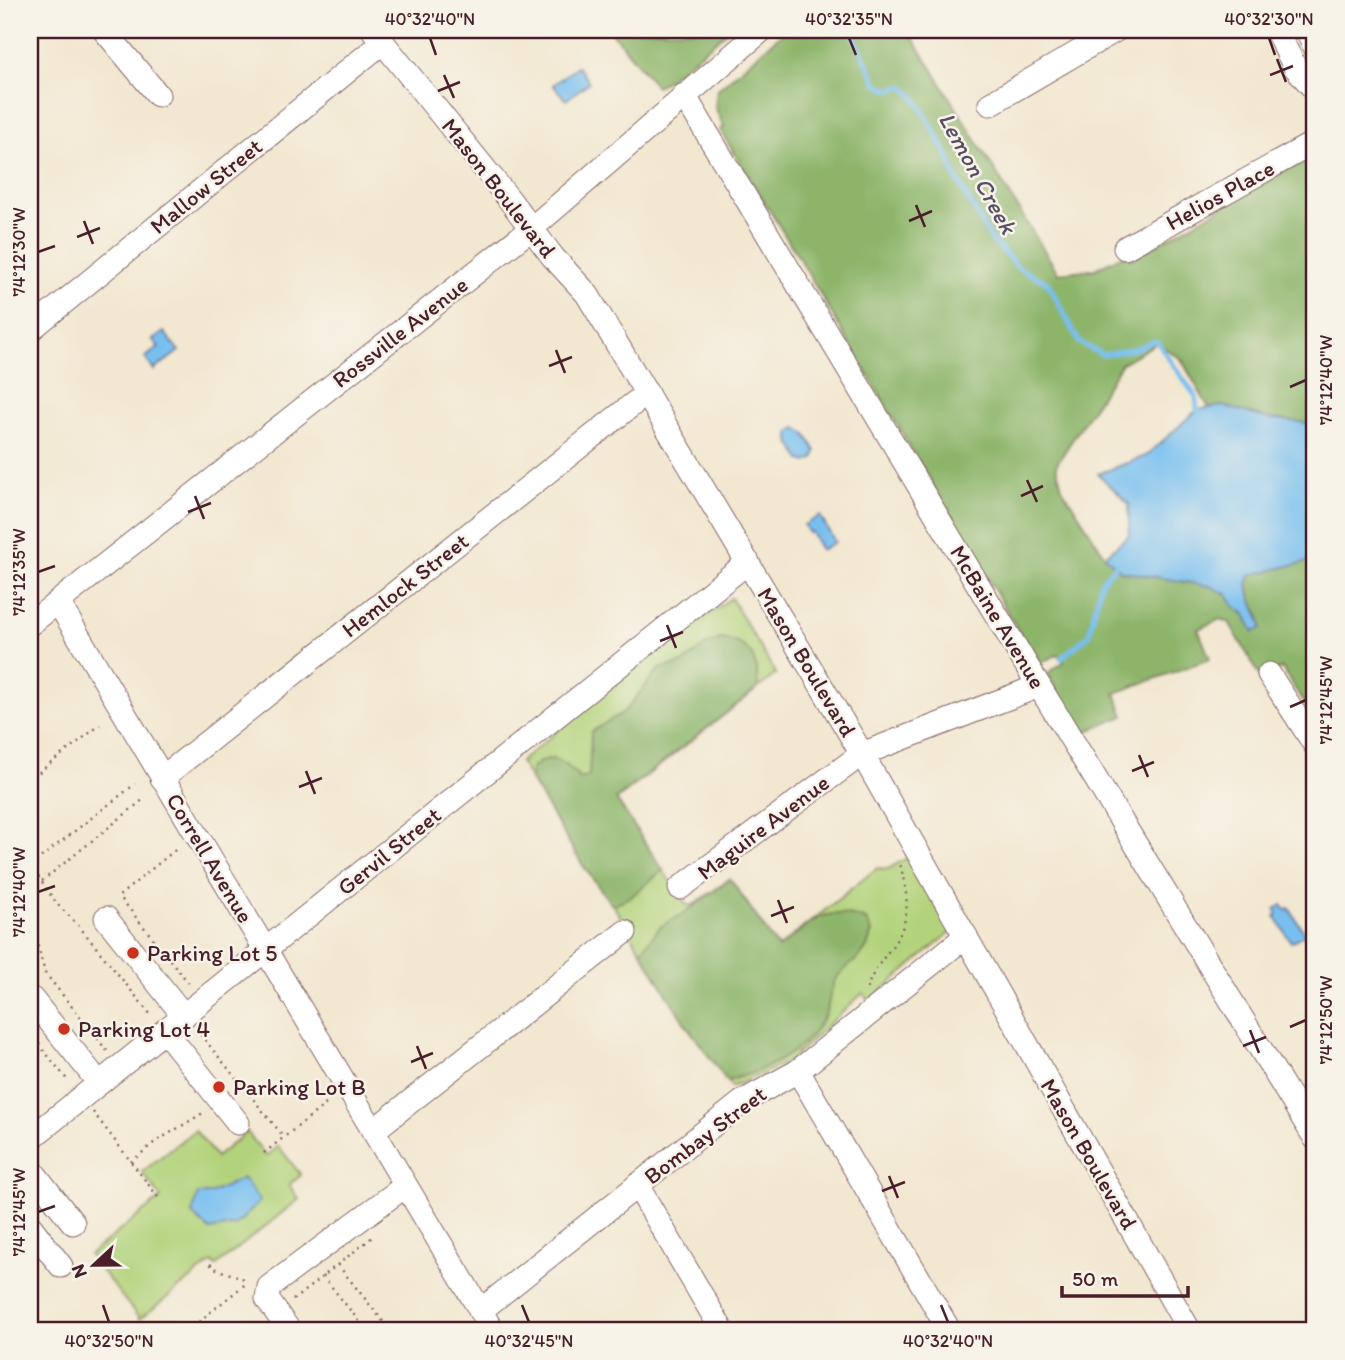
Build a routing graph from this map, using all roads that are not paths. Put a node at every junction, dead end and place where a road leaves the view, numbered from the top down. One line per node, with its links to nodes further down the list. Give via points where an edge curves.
1 (104, 30): 9 (street)
2 (762, 30): 10 (street, Rossville Avenue)
3 (1116, 30): 11 (street)
4 (1276, 30): 8 (street, via 1295,67)
5 (1307, 30): 7 (street)
6 (378, 36): 13 (street, Mason Boulevard); 15 (street, Mallow Street)
7 (1315, 47)
8 (1315, 90)
9 (158, 95)
10 (684, 95): 13 (street, Rossville Avenue); 21 (street, McBaine Avenue)
11 (990, 104)
12 (1315, 142): 14 (street, Helios Place)
13 (532, 228): 16 (street, Mason Boulevard, via 587,294); 18 (street, Rossville Avenue)
14 (1125, 248)
15 (30, 330)
16 (648, 393): 17 (street, Mason Boulevard); 24 (street, Hemlock Street)
17 (748, 562): 23 (street, Mason Boulevard); 29 (street, Gervil Street)
18 (58, 602): 19 (street, Rossville Avenue); 24 (street, Correll Avenue)
19 (30, 624)
20 (1269, 674): 22 (street)
21 (1039, 686): 23 (street, Maguire Avenue); 37 (street, McBaine Avenue)
22 (1315, 745)
23 (862, 754): 25 (street, Maguire Avenue); 28 (street, Mason Boulevard)
24 (162, 778): 29 (street, Correll Avenue)
25 (680, 888)
26 (106, 918): 31 (street)
27 (625, 932): 36 (street)
28 (966, 936): 33 (street, Bombay Street); 49 (street, Mason Boulevard)
29 (265, 951): 31 (street, Gervil Street); 36 (street, Correll Avenue)
30 (33, 999): 34 (street)
31 (190, 1023): 32 (street, Gervil Street)
32 (159, 1024): 34 (street, Gervil Street); 35 (street)
33 (798, 1071): 40 (street, Bombay Street, via 742,1102); 48 (street)
34 (99, 1083): 38 (street, Gervil Street)
35 (238, 1123)
36 (373, 1131): 41 (street, Correll Avenue)
37 (1315, 1138)
38 (30, 1139)
39 (30, 1168): 42 (street)
40 (637, 1185): 45 (street, Bombay Street); 47 (street)
41 (405, 1186): 45 (street, Correll Avenue); 46 (street, via 269,1287 267,1299)
42 (72, 1223)
43 (30, 1226): 44 (street)
44 (61, 1266)
45 (486, 1320)
46 (289, 1330)
47 (722, 1330)
48 (949, 1330)
49 (1189, 1330)

